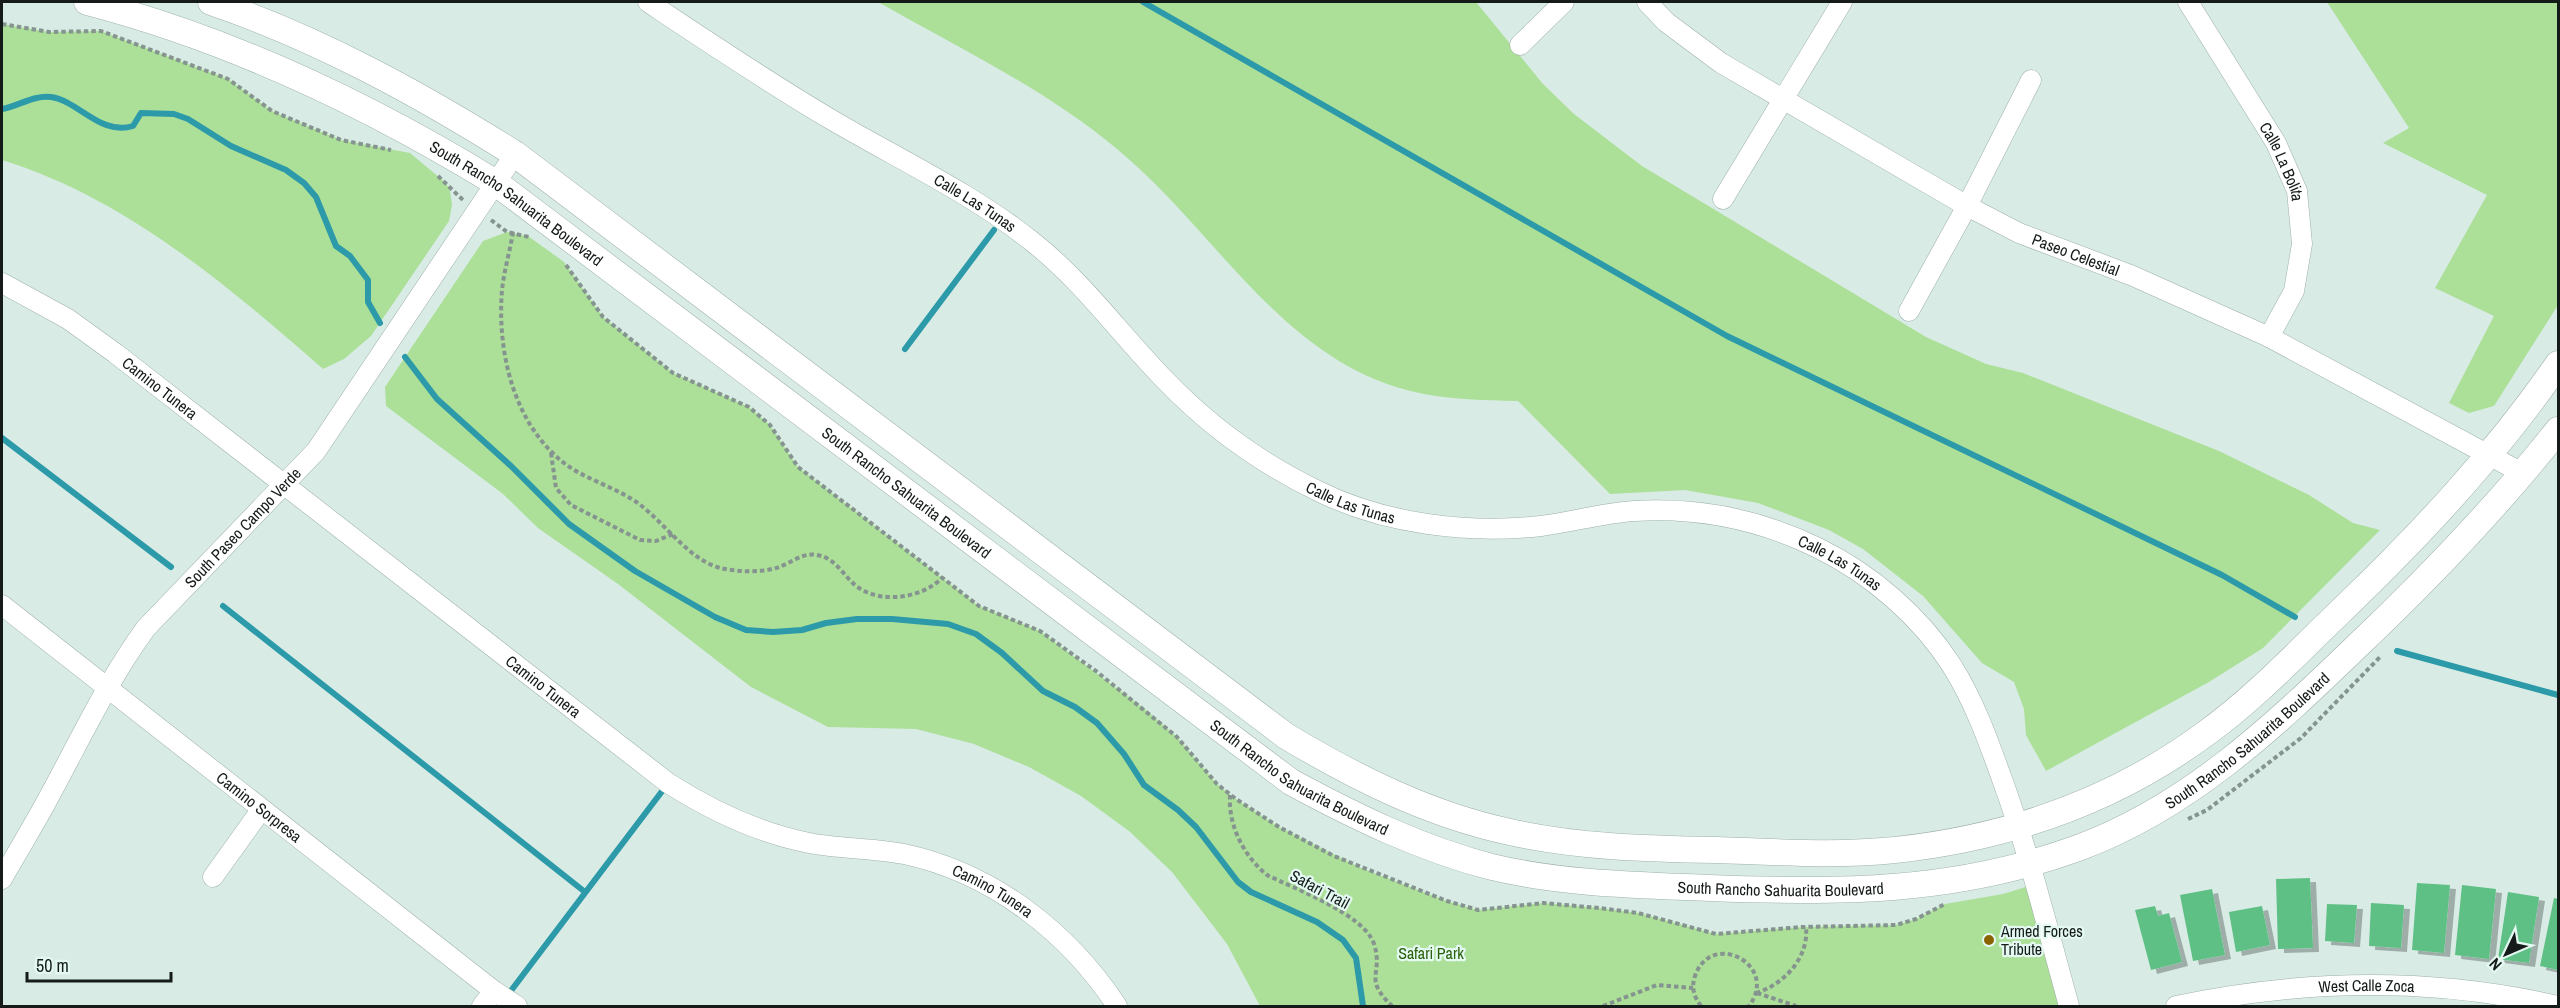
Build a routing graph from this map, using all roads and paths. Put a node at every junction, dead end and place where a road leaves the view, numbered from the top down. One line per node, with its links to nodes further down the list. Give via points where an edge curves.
1 (87, 2): 15 (street, South Rancho Sahuarita Boulevard, via 222,44 316,84 407,130)
2 (211, 2): 13 (street, South Rancho Sahuarita Boulevard, via 354,61)
3 (648, 2): 39 (street, Calle Las Tunas, via 832,120 1000,217 1061,266 1191,406 1264,463 1325,495 1395,517 1473,528 1541,526 1635,511 1715,515 1754,522 1795,536 1830,554 1899,603 1952,665 1976,710)
4 (1564, 2): 9 (street)
5 (1647, 2): 11 (street, Paseo Celestial, via 1666,22 1721,63)
6 (1842, 2): 11 (street)
7 (2188, 2): 24 (street, Calle La Bolita, via 2276,143 2297,191 2302,244 2294,291)
8 (2, 24): 12 (path, via 49,32 101,31 228,79 272,111 341,140)
9 (1520, 45)
10 (2031, 80): 17 (street)
11 (1783, 99): 16 (street); 17 (street, Paseo Celestial)
12 (398, 151)
13 (514, 154): 15 (street, South Paseo Campo Verde); 39 (street, South Rancho Sahuarita Boulevard, via 1251,712 1316,754 1387,791 1512,833 1603,845 1851,852 1950,842)
14 (437, 175): 18 (path)
15 (496, 183): 18 (street, South Paseo Campo Verde); 40 (street, South Rancho Sahuarita Boulevard, via 1259,760 1352,815 1492,867 1611,884 1890,889 1958,880)
16 (1723, 199)
17 (1967, 206): 23 (street); 24 (street, Paseo Celestial, via 2019,233 2133,276)
18 (478, 211): 19 (path, via 507,232); 30 (street, South Paseo Campo Verde, via 345,411 316,451)
19 (513, 232): 20 (path); 27 (path, via 503,287 505,358 523,410)
20 (537, 243)
21 (564, 262): 32 (path, via 608,321 683,379 749,407 770,425 798,467)
22 (2, 283): 30 (street, Camino Tunera, via 78,326)
23 (1909, 311)
24 (2269, 337): 28 (street, Paseo Celestial)
25 (2559, 364): 28 (street, South Rancho Sahuarita Boulevard)
26 (2559, 430): 29 (street, South Rancho Sahuarita Boulevard)
27 (551, 452): 31 (path, via 566,465 636,502); 31 (path, via 556,488 571,505 640,540 656,541)
28 (2489, 455): 29 (street, Paseo Celestial); 39 (street, South Rancho Sahuarita Boulevard, via 2359,593 2207,733 2117,788 2052,816)
29 (2524, 474): 40 (street, South Rancho Sahuarita Boulevard, via 2380,624 2265,734 2231,761 2157,810 2079,847)
30 (284, 485): 35 (street, South Paseo Campo Verde, via 146,628); 50 (street, Camino Tunera, via 658,776 692,798 777,836 812,844 904,854 977,880 1005,895 1060,936)
31 (672, 534): 32 (path, via 708,563 734,570 765,570 807,555 822,556 872,594 906,596 927,589)
32 (943, 577): 36 (path, via 979,606 1040,631 1096,671 1177,737)
33 (2, 605): 35 (street, Camino Sorpresa)
34 (2382, 656): 38 (path, via 2301,738 2207,810)
35 (105, 688): 37 (street, Camino Sorpresa); 42 (street, South Paseo Campo Verde)
36 (1230, 795): 44 (path, via 1279,827 1335,856 1478,910 1543,903 1587,907 1638,913 1716,934); 51 (path, Safari Trail, via 1236,833 1259,868 1337,910 1372,938 1377,957 1374,980)
37 (261, 810): 41 (street); 47 (street, Camino Sorpresa)
38 (2186, 820)
39 (2019, 825): 40 (street, Calle Las Tunas)
40 (2030, 862): 56 (street, Calle Las Tunas)
41 (213, 878)
42 (2, 879)
43 (1955, 902): 44 (path, via 1896,924)
44 (1806, 927): 46 (path, via 1806,946 1800,959 1775,984)
45 (1693, 988): 46 (path, via 1696,970 1721,953 1749,964 1755,974); 52 (path, via 1657,985); 53 (path)
46 (1756, 993): 54 (path); 55 (path)
47 (488, 999): 49 (street, Camino Sorpresa)
48 (2232, 1000): 57 (street, West Calle Zoca); 58 (street, West Calle Zoca, via 2309,985 2398,985 2508,994)
49 (518, 1006)
50 (1117, 1006)
51 (1392, 1006)
52 (1603, 1006)
53 (1701, 1006)
54 (1749, 1006)
55 (1796, 1006)
56 (2069, 1006)
57 (2176, 1006)
58 (2559, 1006)

